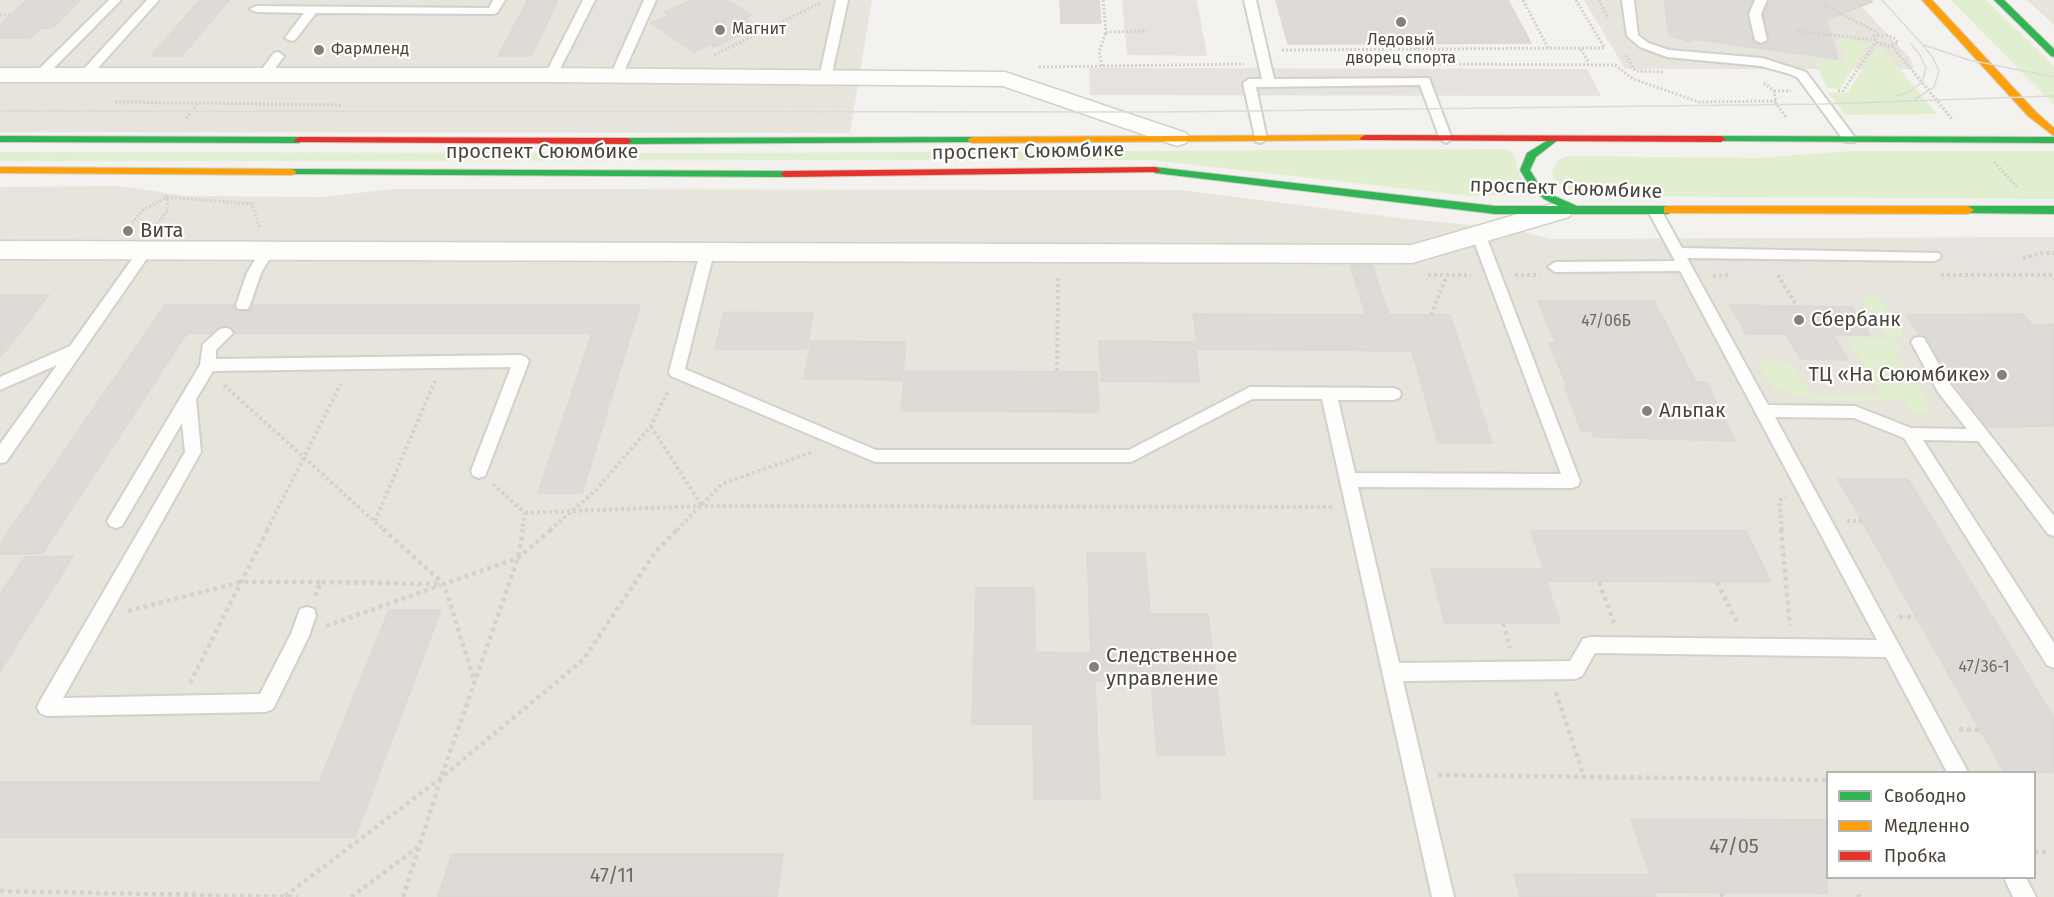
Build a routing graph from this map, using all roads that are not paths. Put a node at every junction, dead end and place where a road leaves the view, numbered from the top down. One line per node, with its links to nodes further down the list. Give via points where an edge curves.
1 (115, 0): 19 (lane)
2 (153, 0): 20 (lane)
3 (499, 0): 13 (lane, via 493,11)
4 (589, 0): 21 (lane)
5 (650, 0): 23 (lane)
6 (842, 0): 24 (lane)
7 (1250, 0): 25 (lane)
8 (1628, 0): 32 (lane, via 1633,36 1644,45 1666,53 1762,62 1794,71 1802,75)
9 (1761, 0): 15 (lane, via 1755,14)
10 (1927, 0): 26 (main road)
11 (1999, 0): 16 (main road)
12 (256, 9): 13 (lane)
13 (313, 9): 14 (lane)
14 (291, 38)
15 (1761, 40)
16 (2054, 54)
17 (278, 56): 22 (lane)
18 (0, 75): 19 (street)
19 (40, 75): 20 (street)
20 (85, 75): 22 (street)
21 (551, 75): 22 (street); 23 (street)
22 (263, 76)
23 (616, 76): 24 (street)
24 (825, 78): 28 (street, via 1005,79)
25 (1269, 83): 30 (lane, via 1249,83); 31 (lane, via 1425,81)
26 (2032, 114): 27 (main road); 33 (main road, via 2028,122 2011,133)
27 (2054, 133)
28 (1176, 138): 29 (main road, проспект Сююмбике, via 776,142); 30 (main road, проспект Сююмбике)
29 (0, 139)
30 (1261, 139): 31 (main road, проспект Сююмбике)
31 (1446, 139): 34 (main road, проспект Сююмбике)
32 (1850, 139): 33 (main road, проспект Сююмбике); 34 (main road, проспект Сююмбике)
33 (1973, 139): 35 (main road, проспект Сююмбике)
34 (1553, 140): 39 (main road, via 1531,155 1525,170 1534,185)
35 (2054, 140)
36 (0, 170): 39 (main road, проспект Сююмбике, via 759,174 1166,170 1495,210)
37 (2038, 210): 38 (main road, проспект Сююмбике); 40 (main road, проспект Сююмбике); 41 (main road)
38 (2054, 210)
39 (1567, 211): 40 (main road, проспект Сююмбике); 42 (street)
40 (1654, 211): 48 (lane)
41 (2054, 216)
42 (1479, 236): 46 (street, via 1412,254); 64 (lane, via 1572,481)
43 (0, 250): 44 (street)
44 (141, 251): 45 (street); 53 (lane)
45 (267, 251): 46 (street); 50 (lane)
46 (707, 252): 56 (lane, via 677,372 875,456 1131,456 1250,393)
47 (1934, 256): 48 (lane)
48 (1681, 260): 49 (lane); 59 (lane)
49 (1555, 267)
50 (243, 305)
51 (225, 333): 54 (lane, via 208,348)
52 (1919, 342): 61 (lane, via 1944,388)
53 (76, 349): 55 (lane); 62 (lane)
54 (207, 366): 58 (lane); 63 (lane, via 521,361)
55 (0, 384)
56 (1329, 394): 57 (lane); 64 (lane)
57 (1393, 394)
58 (188, 399): 65 (lane); 67 (lane, via 194,452 47,707 266,703)
59 (1764, 411): 60 (lane, via 1855,412); 68 (lane)
60 (1910, 434): 61 (lane); 69 (lane)
61 (1982, 435): 66 (lane)
62 (0, 457)
63 (479, 471)
64 (1348, 480): 70 (lane)
65 (116, 521)
66 (2054, 528)
67 (307, 615)
68 (1891, 649): 70 (lane, via 1590,645 1575,670); 71 (lane)
69 (2054, 659)
70 (1392, 672): 73 (lane)
71 (1957, 771)
72 (2016, 879): 74 (lane)
73 (1443, 897)
74 (2025, 897)

